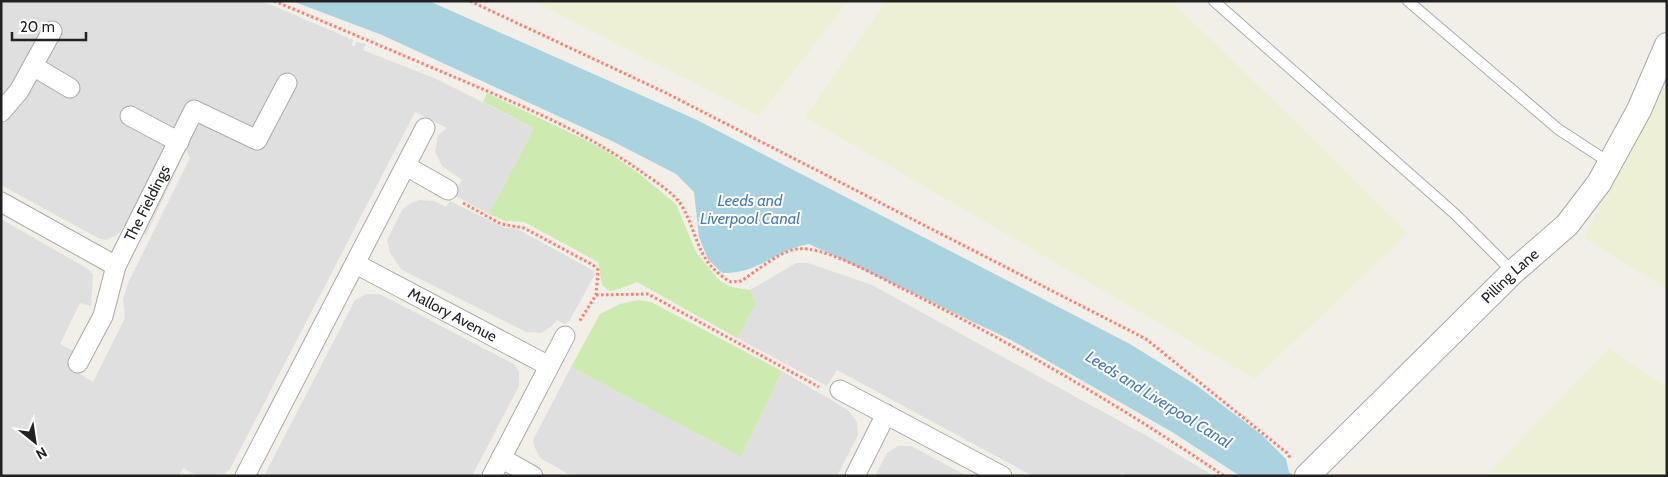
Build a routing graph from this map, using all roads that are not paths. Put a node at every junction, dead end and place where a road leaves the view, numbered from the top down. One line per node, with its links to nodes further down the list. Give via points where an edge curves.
1 (1214, 1): 19 (lane, via 1455,214)
2 (1408, 1): 13 (lane, via 1558,129)
3 (52, 31): 5 (street)
4 (1667, 44): 6 (street, Pilling Lane)
5 (33, 66): 8 (street); 9 (street, via 20,91)
6 (1662, 72): 13 (street, Pilling Lane)
7 (287, 83): 12 (street, The Fieldings, via 257,140 194,110)
8 (70, 88)
9 (1, 112)
10 (130, 116): 12 (street)
11 (425, 128): 14 (street)
12 (179, 142): 18 (street, The Fieldings)
13 (1610, 163): 19 (street, Pilling Lane, via 1599,184 1568,225)
14 (406, 166): 15 (street); 17 (street)
15 (454, 196)
16 (1, 202): 18 (street)
17 (356, 264): 22 (street, Mallory Avenue); 27 (street)
18 (116, 266): 21 (street, The Fieldings, via 102,316)
19 (1513, 272): 26 (street, Pilling Lane)
20 (572, 330): 22 (street)
21 (78, 363)
22 (549, 366): 25 (street)
23 (832, 390): 24 (street)
24 (886, 414): 30 (street); 31 (street)
25 (501, 458): 28 (street); 29 (street)
26 (1306, 468)
27 (245, 476)
28 (492, 476)
29 (533, 476)
30 (855, 476)
31 (1002, 476)

